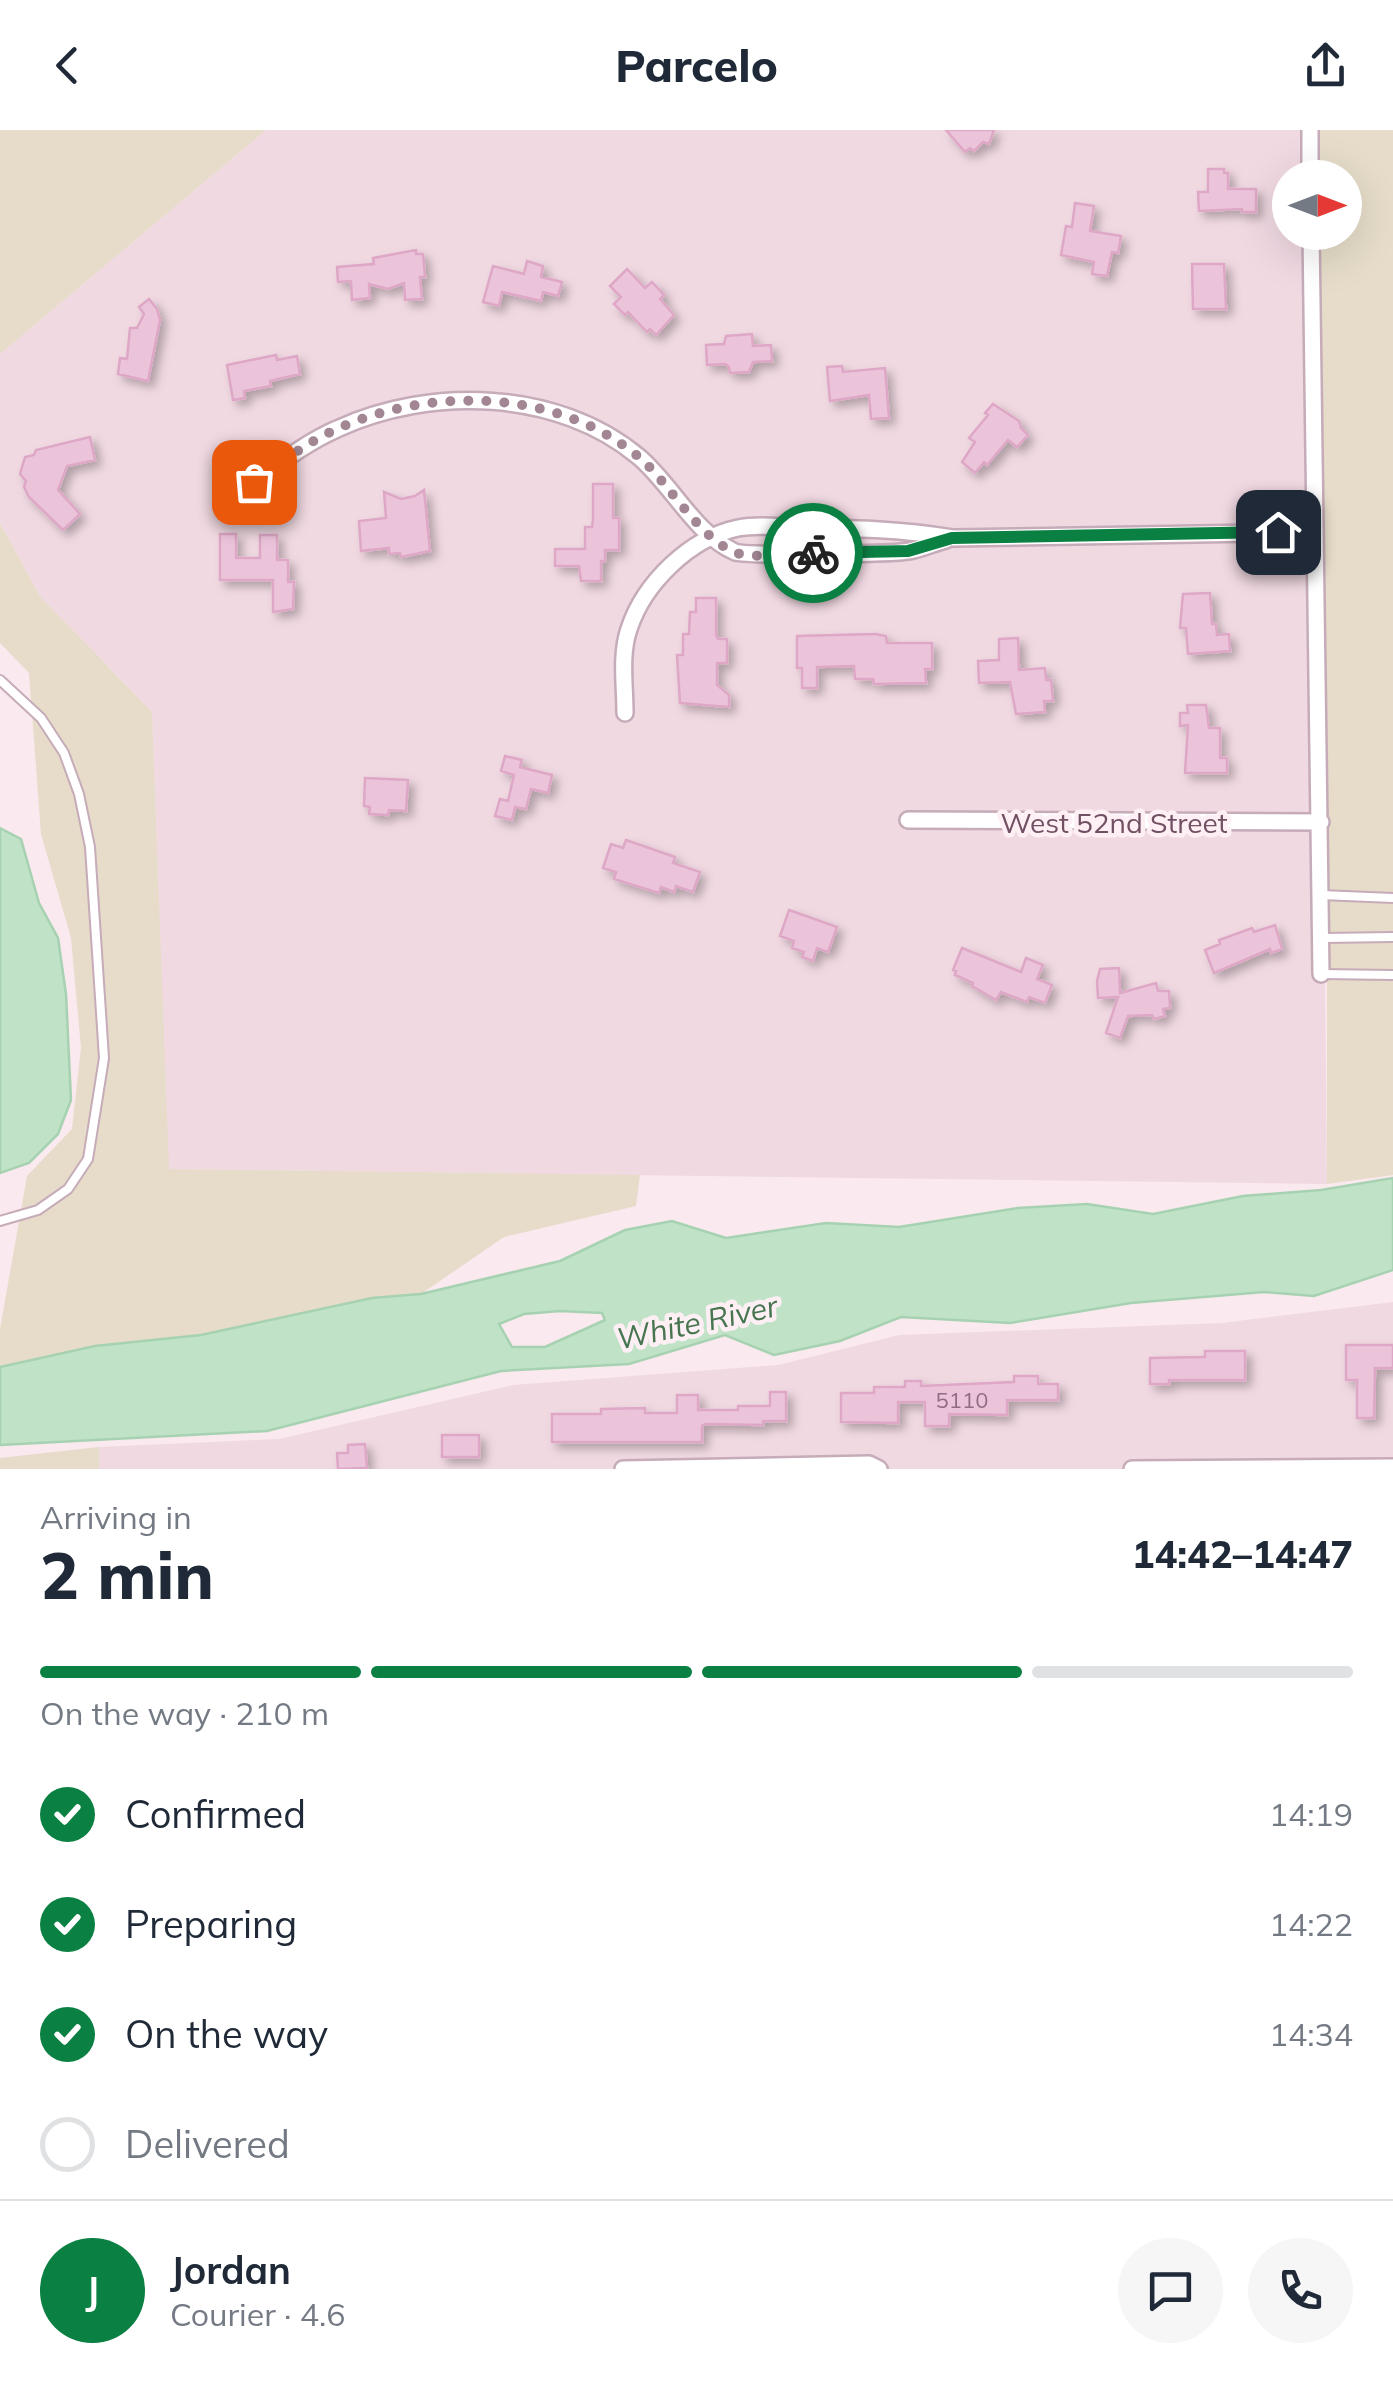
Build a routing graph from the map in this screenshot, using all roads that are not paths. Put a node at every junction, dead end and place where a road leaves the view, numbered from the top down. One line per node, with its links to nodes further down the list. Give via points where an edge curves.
1 (1310, 130): 2 (street)
2 (1310, 160)
3 (1311, 250): 5 (street)
4 (254, 482): 6 (street, via 314,440 374,415 441,403 512,403 567,416 623,446)
5 (1315, 532): 7 (street); 11 (street)
6 (711, 536): 7 (street, via 741,527 900,529); 7 (street, via 738,554 908,551); 9 (street, via 662,574 638,608 624,649)
7 (952, 538)
8 (0, 680): 18 (lane, via 41,718 64,753 78,794 90,847 104,1058 88,1159 68,1188 38,1210)
9 (625, 713)
10 (908, 820): 11 (street, West 52nd Street)
11 (1320, 822): 12 (street)
12 (1321, 895): 13 (lane); 14 (street)
13 (1393, 898)
14 (1321, 938): 15 (lane); 16 (street)
15 (1393, 938)
16 (1321, 974): 17 (lane)
17 (1393, 975)
18 (0, 1221)
19 (1393, 1467): 21 (street)
20 (661, 1468): 22 (street); 23 (street)
21 (1328, 1468): 24 (street)
22 (623, 1469)
23 (879, 1469)
24 (1132, 1469)

